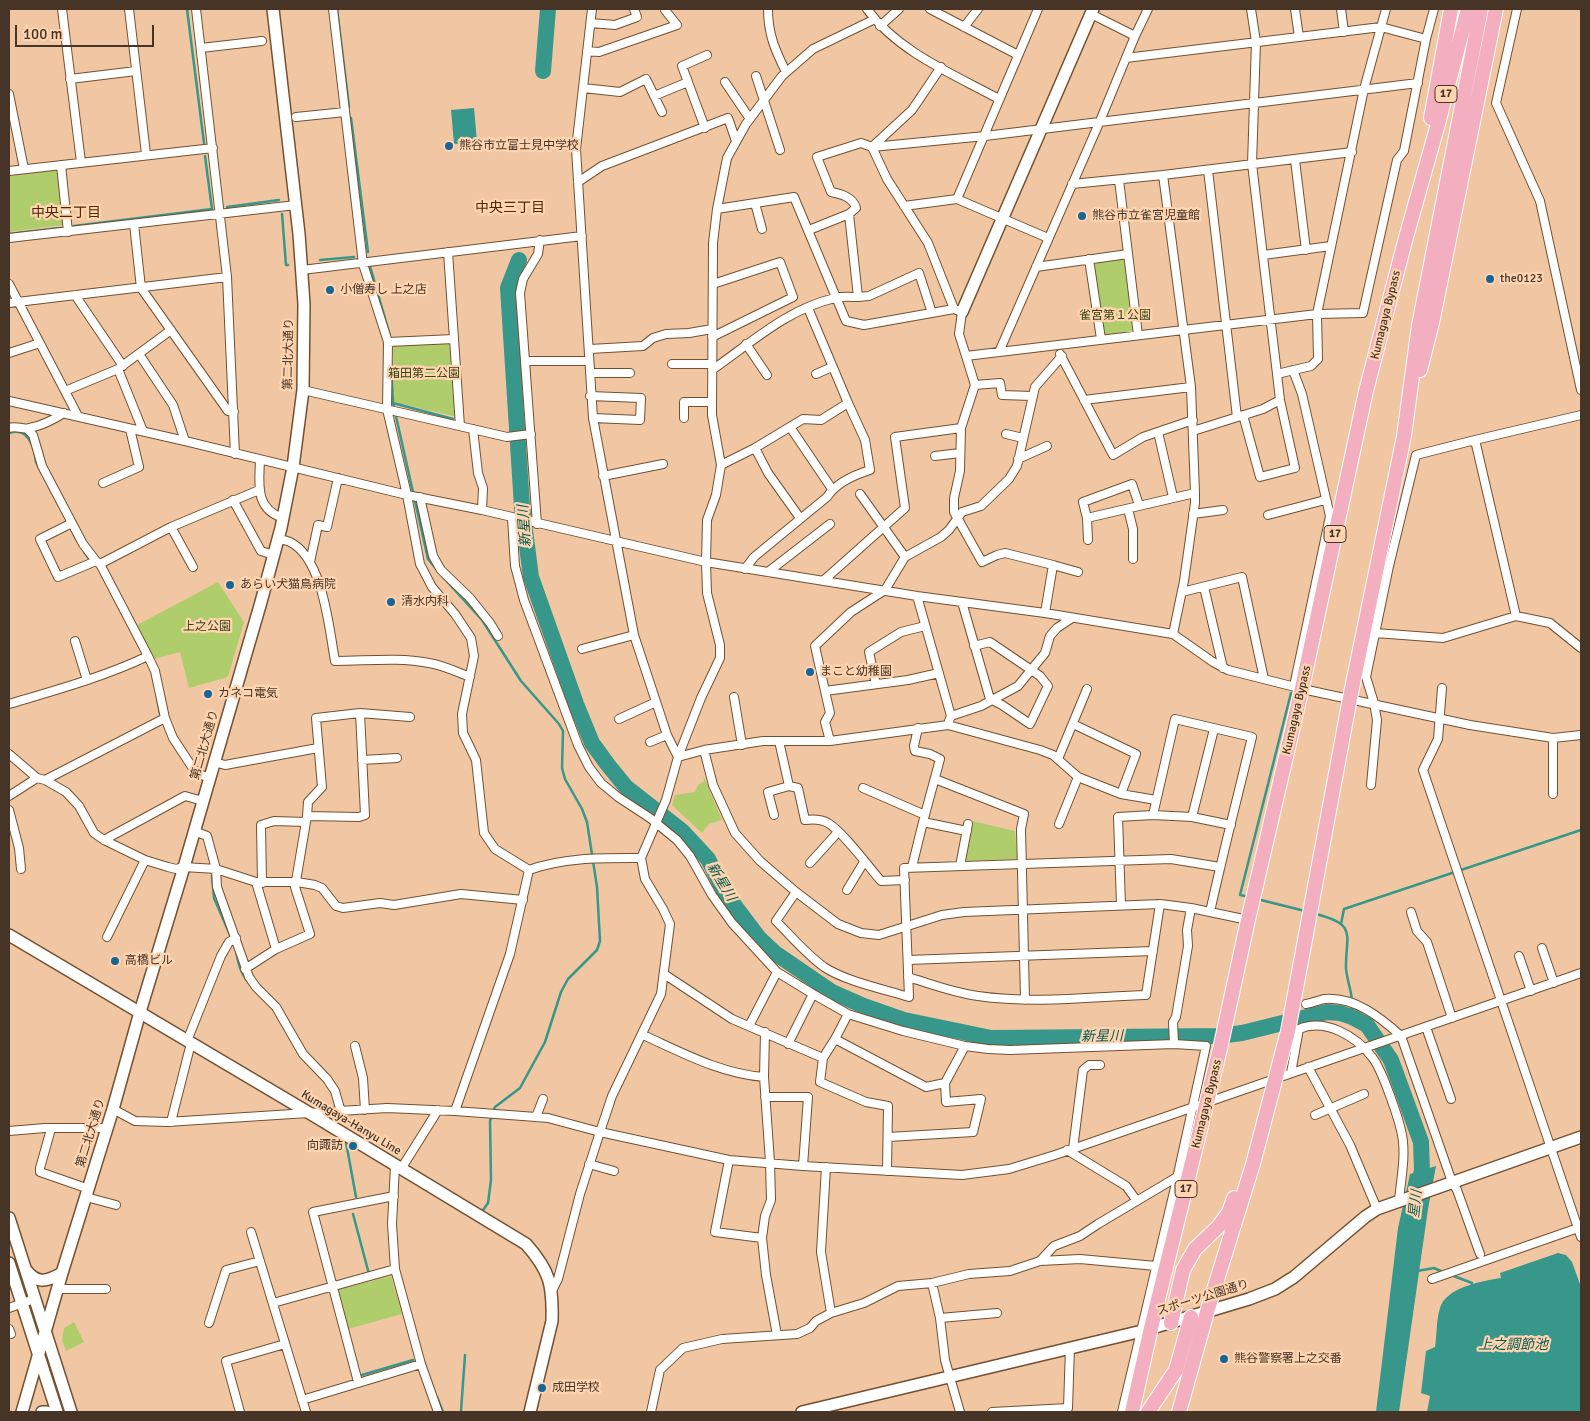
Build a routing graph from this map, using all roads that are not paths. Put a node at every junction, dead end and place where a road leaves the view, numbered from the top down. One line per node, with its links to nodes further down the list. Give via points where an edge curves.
1 (62, 9): 47 (street)
2 (129, 9): 44 (street)
3 (196, 9): 38 (street)
4 (273, 9): 86 (street, 第二北大通り)
5 (333, 9): 58 (street)
6 (592, 9): 28 (street)
7 (634, 9): 28 (street, via 637,17 615,25)
8 (768, 9): 45 (street, via 768,26)
9 (867, 9): 27 (street)
10 (899, 9): 29 (street)
11 (930, 9): 30 (street)
12 (978, 9): 30 (street)
13 (1038, 9): 41 (street)
14 (1148, 9): 33 (street)
15 (1252, 9): 37 (street)
16 (1295, 9): 34 (street)
17 (1341, 9): 32 (street)
18 (1386, 9): 31 (street)
19 (1434, 9): 35 (street)
20 (1451, 9): 80 (highway, 17)
21 (1468, 9): 80 (highway, Kumagaya Bypass / 17)
22 (1482, 9): 185 (highway, 17, via 1419,325)
23 (1496, 9): 185 (highway, 17, via 1432,323)
24 (1516, 9): 155 (street, via 1496,103 1540,201)
25 (665, 10): 39 (street, via 677,25 599,52)
26 (1092, 12): 33 (street); 64 (street)
27 (875, 19): 29 (street); 45 (street, via 813,49)
28 (591, 23): 39 (street)
29 (880, 26): 43 (street, via 908,48)
30 (964, 27): 41 (street)
31 (1381, 27): 32 (street); 35 (street); 52 (street)
32 (1344, 32): 34 (street)
33 (1135, 36): 42 (street)
34 (1299, 38): 37 (street)
35 (1426, 39): 50 (street)
36 (262, 41): 38 (street)
37 (1256, 42): 42 (street); 57 (street)
38 (201, 48): 68 (street)
39 (587, 51): 51 (street)
40 (707, 54): 48 (street, via 682,66)
41 (1018, 56): 56 (street)
42 (1126, 58): 62 (street)
43 (941, 67): 56 (street); 67 (street, via 912,110)
44 (136, 71): 47 (street); 71 (street)
45 (786, 72): 55 (street)
46 (756, 76): 55 (street)
47 (70, 79): 73 (street)
48 (688, 82): 54 (street); 63 (street)
49 (725, 82): 61 (street)
50 (1418, 83): 52 (street); 121 (street, via 1404,151 1397,160 1363,313)
51 (583, 88): 54 (street, via 620,92 646,79); 82 (street, via 576,149)
52 (1364, 89): 57 (street); 70 (street)
53 (9, 94): 76 (street)
54 (654, 96): 59 (street)
55 (764, 99): 61 (street); 69 (street)
56 (999, 99): 65 (street)
57 (1254, 104): 62 (street); 74 (street)
58 (345, 112): 60 (street); 106 (street)
59 (662, 112)
60 (296, 117)
61 (750, 118): 66 (street)
62 (1100, 121): 64 (street); 83 (street)
63 (705, 128): 66 (street, via 728,118); 82 (street, via 602,166)
64 (1041, 128): 65 (street); 91 (street)
65 (985, 136): 67 (street); 84 (street)
66 (736, 141): 88 (street, via 727,158)
67 (872, 147): 87 (street); 90 (street, via 861,143 817,157 831,192 844,195 855,204 856,208)
68 (213, 148): 71 (street); 89 (street)
69 (780, 150)
70 (1352, 152): 72 (street); 100 (street)
71 (146, 154): 73 (street)
72 (1295, 160): 74 (street); 101 (street)
73 (81, 162): 75 (street)
74 (1252, 164): 77 (street); 104 (street)
75 (61, 165): 76 (street); 95 (street)
76 (24, 169): 78 (street)
77 (1208, 170): 79 (street); 123 (street)
78 (9, 171)
79 (1163, 175): 81 (street); 125 (street)
80 (1421, 178): 267 (highway, Kumagaya Bypass / 17, via 1366,392)
81 (1119, 180): 83 (street); 103 (street)
82 (578, 182): 96 (street)
83 (1072, 184): 98 (street)
84 (957, 199): 87 (street); 91 (street)
85 (755, 203): 88 (street); 93 (street); 94 (street, via 794,196)
86 (296, 205): 89 (street); 108 (street, 第二北大通り)
87 (904, 206): 119 (street, via 928,243)
88 (717, 209): 111 (street)
89 (220, 214): 92 (street); 109 (street)
90 (849, 214): 94 (street); 114 (street)
91 (1002, 219): 98 (street); 119 (street)
92 (134, 224): 95 (street); 112 (street)
93 (762, 229)
94 (808, 230): 115 (street)
95 (68, 232): 97 (street)
96 (582, 236): 99 (street); 134 (street)
97 (9, 238)
98 (1048, 238): 107 (street)
99 (540, 240): 102 (street); 140 (street, via 538,254 523,279 520,293)
100 (1332, 246): 101 (street); 121 (street)
101 (1306, 250): 104 (street)
102 (448, 252): 106 (street); 128 (street)
103 (1128, 254): 105 (street); 127 (street)
104 (1264, 255): 122 (street)
105 (1090, 259): 107 (street); 129 (street)
106 (363, 264): 108 (street); 130 (street)
107 (1036, 267): 135 (street)
108 (302, 270): 154 (street, 第二北大通り)
109 (226, 276): 112 (street); 165 (street)
110 (9, 284): 116 (street)
111 (712, 284): 126 (street); 126 (street, via 780,262 793,297)
112 (141, 288): 113 (street); 124 (street)
113 (75, 295): 116 (street); 145 (street)
114 (858, 297): 115 (street); 120 (street, via 868,296 919,273)
115 (836, 298): 118 (street); 120 (street, via 846,321 864,325)
116 (18, 302): 117 (street); 131 (street)
117 (9, 303)
118 (808, 308): 132 (street, via 772,326); 144 (street)
119 (958, 311): 120 (street); 138 (street, via 959,334)
120 (932, 312)
121 (1317, 314): 122 (street); 146 (street, via 1318,359 1312,366)
122 (1270, 319): 123 (street); 150 (street)
123 (1226, 325): 125 (street); 169 (street)
124 (171, 330): 137 (street); 165 (street, via 228,411)
125 (1184, 331): 127 (street); 153 (street)
126 (712, 333): 134 (street, via 666,334 643,346); 143 (street)
127 (1138, 335): 129 (street)
128 (454, 339): 130 (street); 173 (street)
129 (1101, 339): 133 (street)
130 (388, 342): 164 (street)
131 (40, 343): 136 (street); 156 (street)
132 (746, 344): 143 (street, via 736,354); 151 (street)
133 (1056, 345): 135 (street); 139 (street)
134 (590, 349): 141 (street)
135 (999, 352): 138 (street)
136 (9, 353)
137 (139, 354): 145 (street); 188 (street, via 174,405)
138 (966, 356): 152 (street)
139 (1062, 356): 158 (street, via 1035,387); 159 (street)
140 (526, 361): 141 (street); 183 (street)
141 (589, 361): 148 (street)
142 (672, 364): 143 (street)
143 (712, 367): 162 (street)
144 (832, 367): 149 (street); 163 (street)
145 (120, 368): 156 (street); 180 (street)
146 (1293, 370): 150 (street); 210 (street, via 1302,394)
147 (630, 372): 148 (street)
148 (590, 373): 157 (street)
149 (816, 374)
150 (1277, 374): 160 (street)
151 (767, 375)
152 (975, 385): 158 (street, via 1000,383 1002,395); 176 (street)
153 (1190, 387): 159 (street); 172 (street)
154 (303, 390): 164 (street); 198 (street, 第二北大通り)
155 (1581, 390)
156 (65, 391): 168 (street)
157 (590, 396): 170 (street); 170 (street, via 641,398 640,420)
158 (1032, 396): 186 (street)
159 (1084, 400): 182 (street, via 1113,455)
160 (1280, 400): 169 (street); 169 (street, via 1295,468 1260,477)
161 (9, 401): 166 (street)
162 (712, 402): 171 (street, via 684,402); 197 (street)
163 (848, 403): 174 (street, via 821,420 803,420); 202 (street, via 865,440 870,470 856,474)
164 (389, 410): 173 (street); 206 (street)
165 (234, 412): 192 (street)
166 (64, 413): 168 (street); 177 (street, via 50,422)
167 (1581, 415): 187 (street)
168 (78, 416): 178 (street)
169 (1240, 416): 181 (street)
170 (593, 418): 199 (street)
171 (684, 418)
172 (1193, 420): 181 (street); 182 (street)
173 (460, 426): 179 (street)
174 (790, 427): 190 (street); 202 (street)
175 (9, 428): 177 (street, via 19,426)
176 (961, 428): 191 (street); 225 (street, via 895,437 905,508)
177 (27, 429): 222 (street)
178 (130, 429): 180 (street); 201 (street, via 139,467)
179 (473, 429): 183 (street, via 508,437); 213 (street, via 483,488)
180 (143, 431): 188 (street)
181 (1193, 431): 204 (street)
182 (1158, 432): 208 (street)
183 (531, 434): 223 (street)
184 (1006, 434): 186 (street)
185 (1404, 436): 272 (highway, 17)
186 (1023, 438): 194 (street)
187 (1475, 440): 248 (street); 251 (street, via 1416,455)
188 (185, 441): 192 (street)
189 (1047, 446): 194 (street)
190 (755, 448): 197 (street); 219 (street, via 768,473)
191 (960, 453): 193 (street); 220 (street, via 954,498)
192 (235, 454): 195 (street)
193 (935, 456)
194 (1018, 459): 220 (street, via 1009,479 981,506 962,512)
195 (260, 460): 198 (street); 203 (street)
196 (663, 464): 199 (street)
197 (721, 464): 235 (street, via 716,495 707,520)
198 (293, 468): 200 (street); 217 (street, 第二北大通り)
199 (603, 476): 229 (street)
200 (338, 478): 206 (street); 234 (street, via 327,527 318,525)
201 (103, 483)
202 (832, 489): 219 (street, via 827,497)
203 (259, 490): 209 (street); 217 (street, via 266,509)
204 (1194, 493): 208 (street); 215 (street)
205 (860, 494): 225 (street)
206 (408, 495): 207 (street); 263 (street, via 420,564 432,587 471,638 474,656)
207 (420, 497): 213 (street); 254 (street, via 433,556 441,570 470,598)
208 (1173, 497): 211 (street)
209 (233, 500): 226 (street); 230 (street, via 262,551)
210 (1325, 500): 216 (street); 267 (street, via 1330,516)
211 (1140, 505): 212 (street); 221 (street, via 1132,484 1083,502)
212 (1128, 508): 221 (street); 232 (street, via 1133,530)
213 (482, 510): 218 (street)
214 (1223, 510): 215 (street)
215 (1193, 514): 244 (street)
216 (1268, 515)
217 (283, 518): 227 (street, 第二北大通り)
218 (512, 518): 223 (street); 320 (street, via 515,566 524,600 578,745 602,783)
219 (800, 518): 238 (street)
220 (957, 518): 231 (street, via 941,538); 236 (street, via 982,562 1005,553)
221 (1087, 518): 228 (street)
222 (72, 523): 233 (street); 233 (street, via 40,539 58,577)
223 (537, 524): 229 (street)
224 (830, 524): 239 (street)
225 (882, 527): 231 (street); 241 (street)
226 (171, 528): 233 (street); 237 (street)
227 (278, 539): 230 (street, 第二北大通り); 234 (street, via 290,542)
228 (1088, 540)
229 (616, 543): 235 (street); 253 (street)
230 (274, 556): 301 (street, 第二北大通り)
231 (905, 557): 243 (street)
232 (1132, 559)
233 (98, 562): 259 (street)
234 (310, 562): 263 (street, via 323,592 335,661 394,659 431,663)
235 (706, 562): 238 (street); 297 (street, via 720,658)
236 (1054, 565): 240 (street); 247 (street)
237 (193, 567)
238 (744, 569): 239 (street)
239 (768, 572): 241 (street)
240 (1078, 572)
241 (824, 580): 243 (street)
242 (1204, 587): 244 (street); 260 (street); 264 (street, via 1242,577)
243 (884, 590): 245 (street); 270 (street, via 851,612 815,646)
244 (1182, 592): 252 (street)
245 (917, 596): 246 (street); 250 (street)
246 (962, 602): 247 (street); 256 (street)
247 (1045, 613): 249 (street)
248 (1516, 616): 251 (street, via 1443,638); 257 (street, via 1550,623)
249 (1072, 618): 252 (street); 261 (street, via 1050,636 1046,653)
250 (925, 626): 262 (street); 266 (street, via 901,632 869,652)
251 (1374, 633): 275 (street, via 1366,677)
252 (1173, 634): 260 (street)
253 (634, 635): 258 (street); 274 (street)
254 (498, 636)
255 (75, 640): 265 (street)
256 (974, 646): 261 (street, via 990,642); 273 (street)
257 (1581, 648)
258 (582, 649)
259 (148, 656): 265 (street); 280 (street, via 155,671)
260 (1223, 668): 264 (street)
261 (1030, 670): 273 (street, via 1018,686); 273 (street, via 1048,686 1030,724)
262 (939, 673): 266 (street); 278 (street)
263 (470, 677): 338 (street, via 462,714 463,733 476,760 484,833 495,849)
264 (1264, 679): 267 (street)
265 (88, 680): 276 (street)
266 (876, 684): 270 (street)
267 (1298, 687): 272 (street); 351 (highway, Kumagaya Bypass / 17)
268 (1442, 688): 281 (street)
269 (1088, 690): 283 (street)
270 (825, 691): 291 (street, via 830,713 825,722)
271 (734, 697): 293 (street)
272 (1350, 698): 275 (street); 372 (highway, 17, via 1311,912)
273 (990, 699): 278 (street, via 981,706)
274 (656, 702): 282 (street); 287 (street)
275 (1374, 703): 281 (street); 306 (street, via 1377,720)
276 (9, 704)
277 (360, 713): 279 (street); 294 (street, via 316,718); 299 (street)
278 (951, 716): 284 (street)
279 (410, 717)
280 (164, 718): 303 (street, via 196,773); 305 (street)
281 (1440, 718): 289 (street); 371 (street, via 1438,739 1423,770)
282 (619, 719)
283 (1074, 724): 300 (street); 309 (street, via 1136,754)
284 (948, 725): 285 (street); 300 (street, via 1040,750)
285 (918, 728): 291 (street); 304 (street, via 915,751 940,759)
286 (1214, 728): 312 (street, via 1175,719); 317 (street); 322 (street, via 1252,737)
287 (667, 735): 292 (street); 297 (street)
288 (1581, 735): 289 (street)
289 (1553, 738): 310 (street)
290 (779, 741): 291 (street); 293 (street); 307 (street)
291 (830, 741)
292 (650, 742)
293 (742, 745): 295 (street)
294 (318, 748): 301 (street, via 225,765); 319 (street, via 322,787 308,802)
295 (704, 750): 297 (street); 343 (street, via 713,785 735,833)
296 (9, 754): 305 (street)
297 (678, 757): 320 (street)
298 (397, 758): 299 (street)
299 (362, 760): 319 (street, via 365,814 358,818)
300 (1058, 760): 302 (street)
301 (214, 762): 303 (street, 第二北大通り)
302 (1078, 777): 309 (street); 321 (street)
303 (210, 778): 313 (street, 第二北大通り)
304 (935, 778): 318 (street); 331 (street, via 1024,814)
305 (41, 779): 311 (street); 325 (street, via 66,792 79,806 94,833)
306 (1371, 785)
307 (788, 786): 315 (street, via 768,792); 324 (street, via 798,788 805,820 815,818)
308 (864, 788): 318 (street)
309 (1122, 794): 312 (street)
310 (1553, 794)
311 (9, 796)
312 (1156, 800): 316 (street)
313 (203, 801): 323 (street, 第二北大通り); 325 (street, via 185,796)
314 (9, 810): 336 (street)
315 (774, 815)
316 (1153, 815): 317 (street); 328 (street, via 1118,817)
317 (1192, 817): 322 (street)
318 (924, 818): 332 (street, via 968,828); 333 (street)
319 (307, 819): 340 (street); 341 (street, via 261,825)
320 (656, 824): 326 (street); 363 (street, via 677,840 732,923)
321 (1059, 824)
322 (1231, 825): 334 (street)
323 (194, 832): 335 (street, 第二北大通り); 337 (street, via 207,836)
324 (838, 832): 329 (street); 330 (street)
325 (104, 840): 327 (street)
326 (641, 858): 338 (street, via 583,859 544,864); 364 (street, via 645,878 670,924)
327 (145, 860): 335 (street, via 176,869); 354 (street)
328 (1120, 860): 331 (street); 334 (street, via 1171,859); 346 (street)
329 (864, 862): 339 (street, via 881,881); 342 (street)
330 (810, 863)
331 (1021, 864): 332 (street); 348 (street)
332 (960, 866): 333 (street)
333 (912, 867): 339 (street, via 904,868)
334 (1220, 867): 349 (street)
335 (184, 868): 337 (street); 373 (street, 第二北大通り)
336 (21, 869)
337 (216, 869): 341 (street); 355 (street, via 217,887)
338 (529, 870): 344 (street)
339 (905, 880): 352 (street)
340 (297, 882): 341 (street); 344 (street, via 322,888 336,906 343,908 380,903 394,905 461,894); 356 (street, via 295,888 310,934)
341 (259, 883): 356 (street)
342 (847, 890)
343 (796, 892): 352 (street, via 838,924 856,931 879,935); 366 (street, via 776,921 825,968 909,997)
344 (523, 900): 405 (street, via 510,954)
345 (1160, 904): 346 (street); 347 (street); 358 (street)
346 (1121, 905): 348 (street)
347 (1191, 908): 349 (street); 383 (street, via 1188,946 1173,1022)
348 (1023, 909): 352 (street, via 942,915); 359 (street)
349 (1210, 912): 351 (street)
350 (1411, 912): 375 (street, via 1417,931 1427,942)
351 (1248, 920): 399 (highway, Kumagaya Bypass / 17)
352 (907, 927): 361 (street)
353 (9, 935): 373 (street, Kumagaya-Hanyu Line)
354 (108, 937)
355 (236, 938): 362 (street); 382 (street, via 229,942 221,956)
356 (276, 948): 362 (street)
357 (1542, 948): 367 (street)
358 (1153, 951): 359 (street); 370 (street, via 1146,995)
359 (1024, 955): 361 (street); 370 (street)
360 (1519, 956): 368 (street)
361 (908, 960): 366 (street)
362 (245, 969): 406 (street, via 256,987 276,1007 303,1054 335,1091)
363 (777, 972): 369 (street); 376 (street)
364 (664, 974): 376 (street); 379 (street, via 661,994)
365 (1581, 974): 367 (street)
366 (908, 977): 370 (street, via 978,996)
367 (1554, 983): 368 (street)
368 (1531, 991): 371 (street)
369 (813, 994): 374 (street); 384 (street)
370 (1026, 1000)
371 (1502, 1001): 375 (street); 417 (street)
372 (1300, 1005): 380 (street, via 1325,999 1345,1001 1385,1021); 393 (highway, 17, via 1288,1031)
373 (140, 1012): 382 (street, Kumagaya-Hanyu Line); 401 (street, 第二北大通り)
374 (848, 1014): 381 (street); 386 (street)
375 (1452, 1018): 377 (street)
376 (748, 1026): 378 (street)
377 (1426, 1028): 380 (street); 398 (street)
378 (764, 1032): 384 (street); 392 (street)
379 (642, 1035): 392 (street, via 694,1058 747,1076); 414 (street, via 612,1096)
380 (1401, 1036): 387 (street); 429 (street)
381 (835, 1040): 388 (street); 394 (street, via 926,1087)
382 (189, 1042): 407 (street, Kumagaya-Hanyu Line); 410 (street)
383 (1174, 1043): 386 (street, via 1010,1050); 400 (street, via 1206,1046)
384 (788, 1044): 388 (street)
385 (355, 1046): 403 (street, via 363,1078)
386 (965, 1046): 394 (street)
387 (1364, 1048): 390 (street); 391 (street, via 1342,1032 1325,1026 1306,1026 1299,1029); 432 (street, via 1384,1079 1402,1134)
388 (823, 1058): 415 (street, via 820,1082 866,1102 888,1106)
389 (1100, 1066): 418 (street, via 1089,1066 1083,1070)
390 (1308, 1067): 391 (street); 402 (street)
391 (1291, 1073): 393 (street)
392 (764, 1077): 396 (street)
393 (1274, 1079): 399 (street); 419 (highway, 17)
394 (945, 1083): 415 (street, via 946,1102 980,1099 973,1132)
395 (1364, 1094): 402 (street)
396 (765, 1096): 421 (street); 423 (street, via 808,1097)
397 (543, 1099): 409 (street)
398 (1451, 1099)
399 (1208, 1101): 400 (street); 466 (highway, Kumagaya Bypass / 17)
400 (1192, 1106): 418 (street); 428 (street)
401 (113, 1109): 410 (street, via 135,1121); 411 (street, 第二北大通り)
402 (1330, 1109): 408 (street); 435 (street, via 1350,1145)
403 (365, 1110): 404 (street); 406 (street)
404 (438, 1110): 405 (street); 425 (street)
405 (455, 1111): 409 (street)
406 (340, 1112): 407 (street)
407 (311, 1114): 410 (street); 425 (street, Kumagaya-Hanyu Line)
408 (1315, 1115)
409 (536, 1117): 414 (street)
410 (171, 1122)
411 (107, 1128): 412 (street); 430 (street, 第二北大通り)
412 (51, 1129): 413 (street); 430 (street, via 40,1172)
413 (9, 1131)
414 (600, 1132): 420 (street); 422 (street)
415 (888, 1137): 427 (street)
416 (1581, 1137): 417 (street, スポーツ公園通り)
417 (1550, 1148): 429 (street, スポーツ公園通り); 437 (street)
418 (1070, 1150): 427 (street, via 1009,1169 962,1175); 433 (street, via 1126,1186)
419 (1255, 1154): 459 (highway, 17); 465 (highway, via 1246,1161 1229,1212 1195,1249 1183,1270)
420 (729, 1160): 421 (street); 440 (street, via 715,1232)
421 (770, 1162): 423 (street); 440 (street, via 771,1200)
422 (590, 1164): 426 (street); 454 (street)
423 (803, 1166): 424 (street)
424 (826, 1167): 427 (street); 460 (street, via 821,1252)
425 (398, 1168): 431 (street); 454 (street, Kumagaya-Hanyu Line, via 526,1244 547,1273)
426 (614, 1170)
427 (887, 1171)
428 (1177, 1177): 433 (street); 446 (street)
429 (1449, 1183): 432 (street, スポーツ公園通り); 441 (street, via 1458,1190)
430 (87, 1193): 434 (street); 448 (street, 第二北大通り)
431 (394, 1196): 447 (street); 451 (street, via 313,1212)
432 (1399, 1200): 435 (street, スポーツ公園通り)
433 (1137, 1202): 443 (street, via 1080,1236 1054,1246)
434 (116, 1205)
435 (1377, 1209): 459 (street, スポーツ公園通り, via 1275,1289)
436 (9, 1218): 445 (street)
437 (1578, 1228): 439 (street); 449 (street)
438 (251, 1232): 442 (street)
439 (1581, 1237)
440 (762, 1238): 468 (street)
441 (1480, 1254)
442 (260, 1261): 457 (street); 464 (street, via 226,1270)
443 (1040, 1261): 446 (street, via 1080,1259); 450 (street, via 1010,1271 969,1274)
444 (9, 1263): 456 (street)
445 (23, 1266): 448 (street, via 39,1280 48,1280); 455 (street)
446 (1156, 1266): 466 (street)
447 (394, 1269): 451 (street); 472 (street)
448 (62, 1273): 452 (street, 第二北大通り)
449 (1432, 1279)
450 (932, 1283): 460 (street, via 898,1286 864,1303); 463 (street)
451 (332, 1286): 457 (street); 474 (street)
452 (58, 1289): 453 (street); 467 (street, 第二北大通り)
453 (106, 1289)
454 (552, 1291): 484 (street, Kumagaya-Hanyu Line, via 552,1321)
455 (34, 1299): 456 (street); 467 (street)
456 (22, 1302): 458 (street); 471 (street)
457 (273, 1303): 469 (street)
458 (9, 1308)
459 (1207, 1312): 462 (street, スポーツ公園通り); 492 (highway, 17)
460 (831, 1313): 468 (street, via 797,1334)
461 (998, 1313): 463 (street)
462 (1191, 1317): 465 (street, スポーツ公園通り); 491 (highway, via 1176,1370)
463 (940, 1318): 473 (street)
464 (209, 1323)
465 (1171, 1323): 466 (street, スポーツ公園通り)
466 (1146, 1329): 470 (street, スポーツ公園通り); 489 (street); 490 (highway, Kumagaya Bypass / 17)
467 (45, 1334): 471 (street, 第二北大通り); 480 (street)
468 (777, 1335): 485 (street, via 722,1339 683,1348 660,1370)
469 (285, 1344): 475 (street); 481 (street, via 226,1361)
470 (1070, 1348): 473 (street, スポーツ公園通り); 488 (street, via 1068,1408)
471 (39, 1356): 476 (street, 第二北大通り); 479 (street)
472 (421, 1364): 474 (street); 483 (street)
473 (950, 1376): 486 (street, スポーツ公園通り); 487 (street)
474 (358, 1382): 475 (street)
475 (302, 1400): 482 (street)
476 (22, 1412)
477 (42, 1412): 478 (street)
478 (47, 1412)
479 (57, 1412)
480 (71, 1412)
481 (240, 1412)
482 (306, 1412)
483 (438, 1412)
484 (530, 1412)
485 (651, 1412)
486 (802, 1412)
487 (960, 1412)
488 (992, 1412)
489 (1122, 1412)
490 (1132, 1412)
491 (1148, 1412)
492 (1179, 1412)

